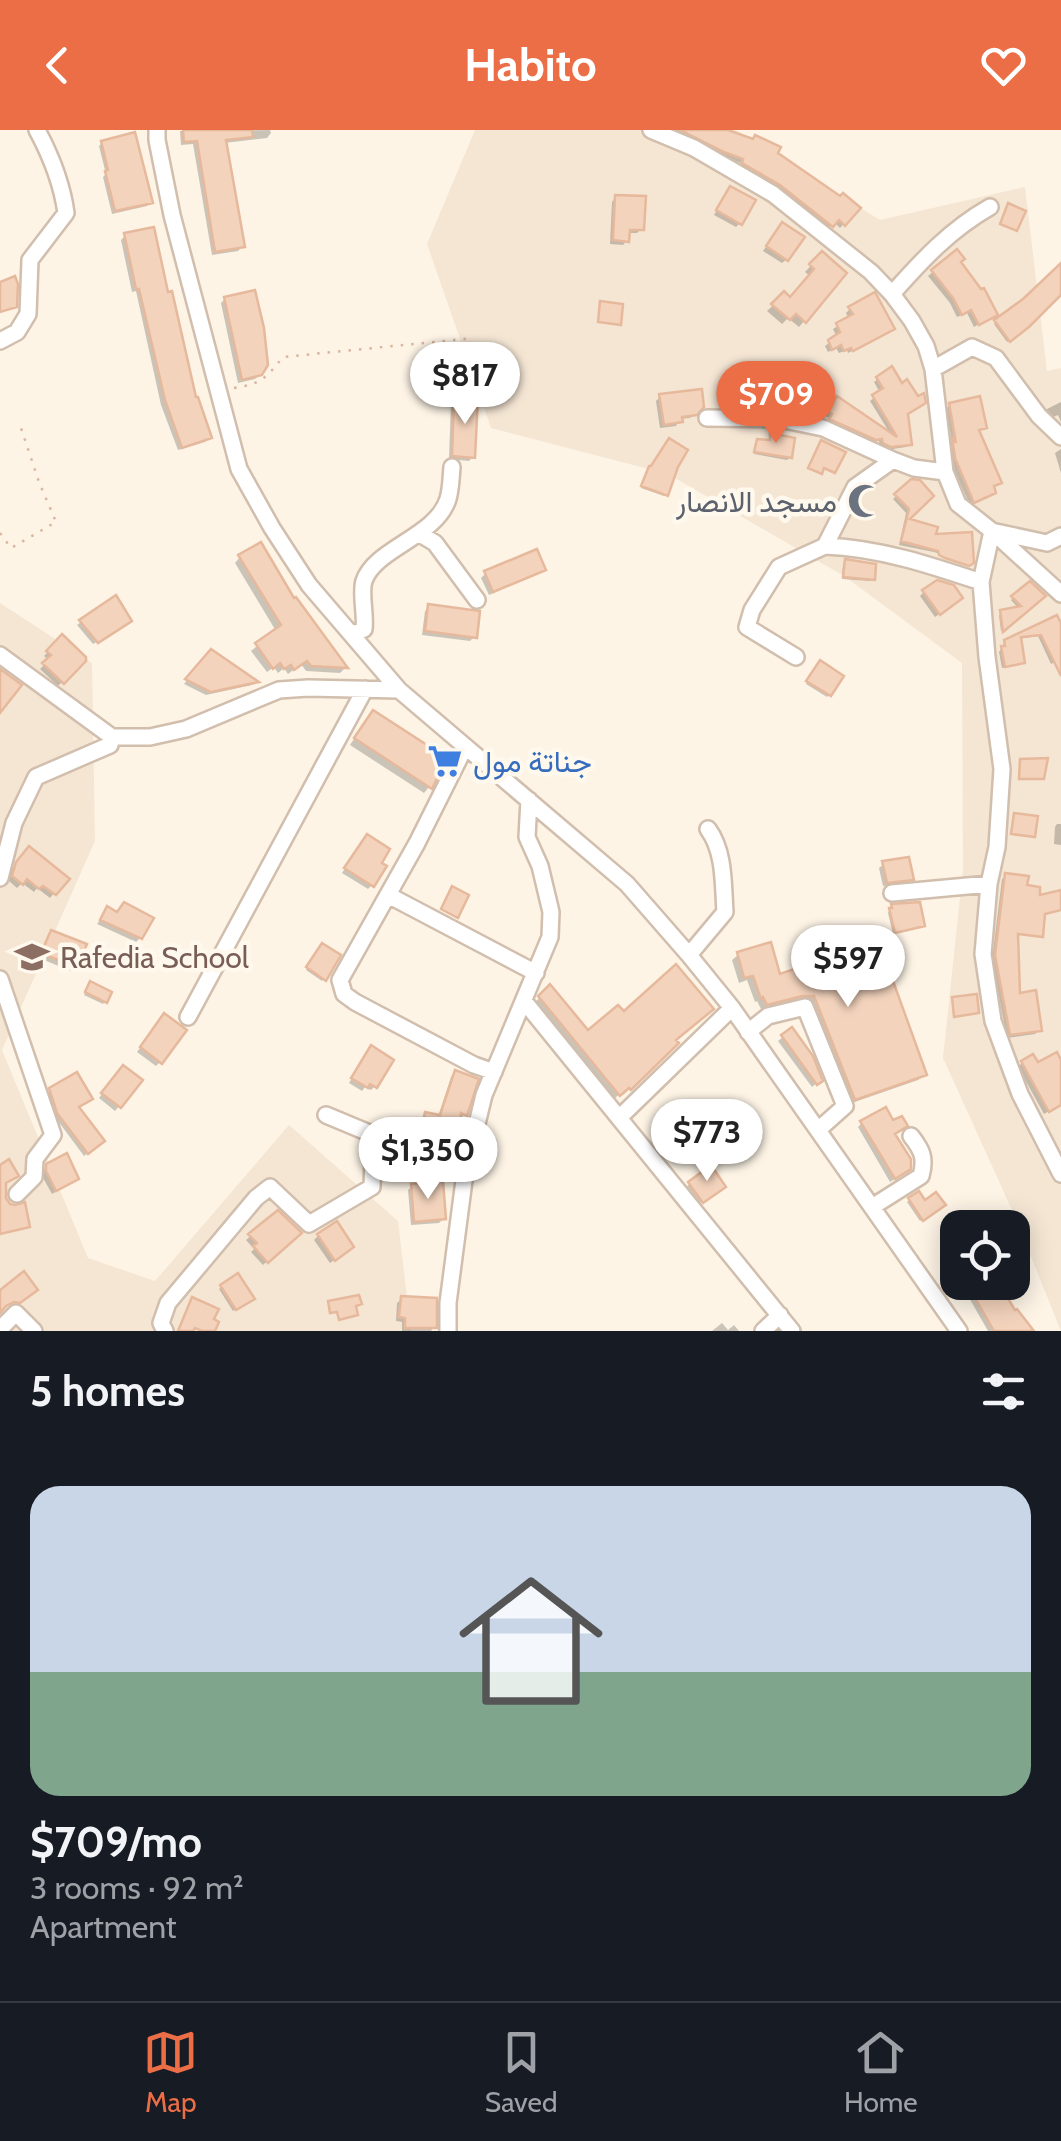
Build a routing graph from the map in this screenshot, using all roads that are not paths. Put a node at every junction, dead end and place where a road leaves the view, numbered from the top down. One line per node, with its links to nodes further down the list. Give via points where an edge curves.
1 (37, 130): 6 (street, via 66,213 30,260 28,314 17,332)
2 (651, 130): 5 (street, via 772,194)
3 (156, 134): 20 (street, via 239,469 310,585)
4 (990, 206): 5 (street, via 929,252)
5 (892, 294): 7 (street)
6 (0, 340)
7 (933, 369): 9 (street, via 972,347 996,358); 12 (street)
8 (708, 418): 10 (street, via 779,419 822,428)
9 (1061, 437)
10 (893, 460): 12 (street); 16 (street, via 855,488)
11 (452, 468): 14 (street, via 448,502)
12 (945, 472): 13 (street, via 958,504)
13 (992, 531): 15 (street, via 1047,544); 17 (street); 18 (street)
14 (420, 534): 19 (street, via 435,543); 20 (street, via 377,562 364,582 364,628)
15 (1061, 536)
16 (825, 546): 17 (street, via 860,548); 23 (street, via 780,566 747,627)
17 (981, 582): 31 (street, via 1002,769)
18 (1061, 594)
19 (477, 600)
20 (352, 635): 21 (street)
21 (363, 648): 24 (street, via 371,675); 25 (street)
22 (0, 656): 26 (street)
23 (796, 658)
24 (357, 689): 25 (street); 26 (street, via 279,690 186,729); 39 (street)
25 (399, 690): 27 (street)
26 (112, 738): 30 (street, via 110,746 36,777 14,823)
27 (466, 747): 28 (street); 33 (street)
28 (529, 800): 34 (street, via 628,884); 35 (street, via 527,837 551,912)
29 (708, 829): 34 (street, via 717,840 725,912)
30 (0, 878)
31 (989, 884): 32 (street); 48 (street, via 983,954 993,1021)
32 (892, 893)
33 (388, 895): 35 (street); 41 (street, via 340,980 344,994)
34 (689, 954): 38 (street)
35 (536, 973): 37 (street)
36 (0, 979): 49 (street, via 53,1135 34,1159 34,1177)
37 (524, 1001): 41 (street); 43 (street)
38 (732, 1008): 40 (street); 43 (street)
39 (188, 1018)
40 (748, 1032): 44 (street); 44 (street, via 768,1016 805,1007 844,1106)
41 (494, 1072): 47 (street)
42 (326, 1115): 46 (street)
43 (620, 1117): 51 (street)
44 (818, 1130): 50 (street)
45 (911, 1136): 50 (street, via 922,1149 920,1176)
46 (378, 1137): 47 (street); 54 (street, via 372,1187 309,1224 270,1187 256,1198 168,1303)
47 (464, 1173): 55 (street)
48 (1061, 1174)
49 (17, 1194)
50 (872, 1207): 58 (street)
51 (780, 1315): 56 (street); 57 (street)
52 (0, 1329): 53 (street, via 16,1313)
53 (34, 1331)
54 (165, 1331)
55 (448, 1331)
56 (763, 1331)
57 (792, 1331)
58 (960, 1331)

